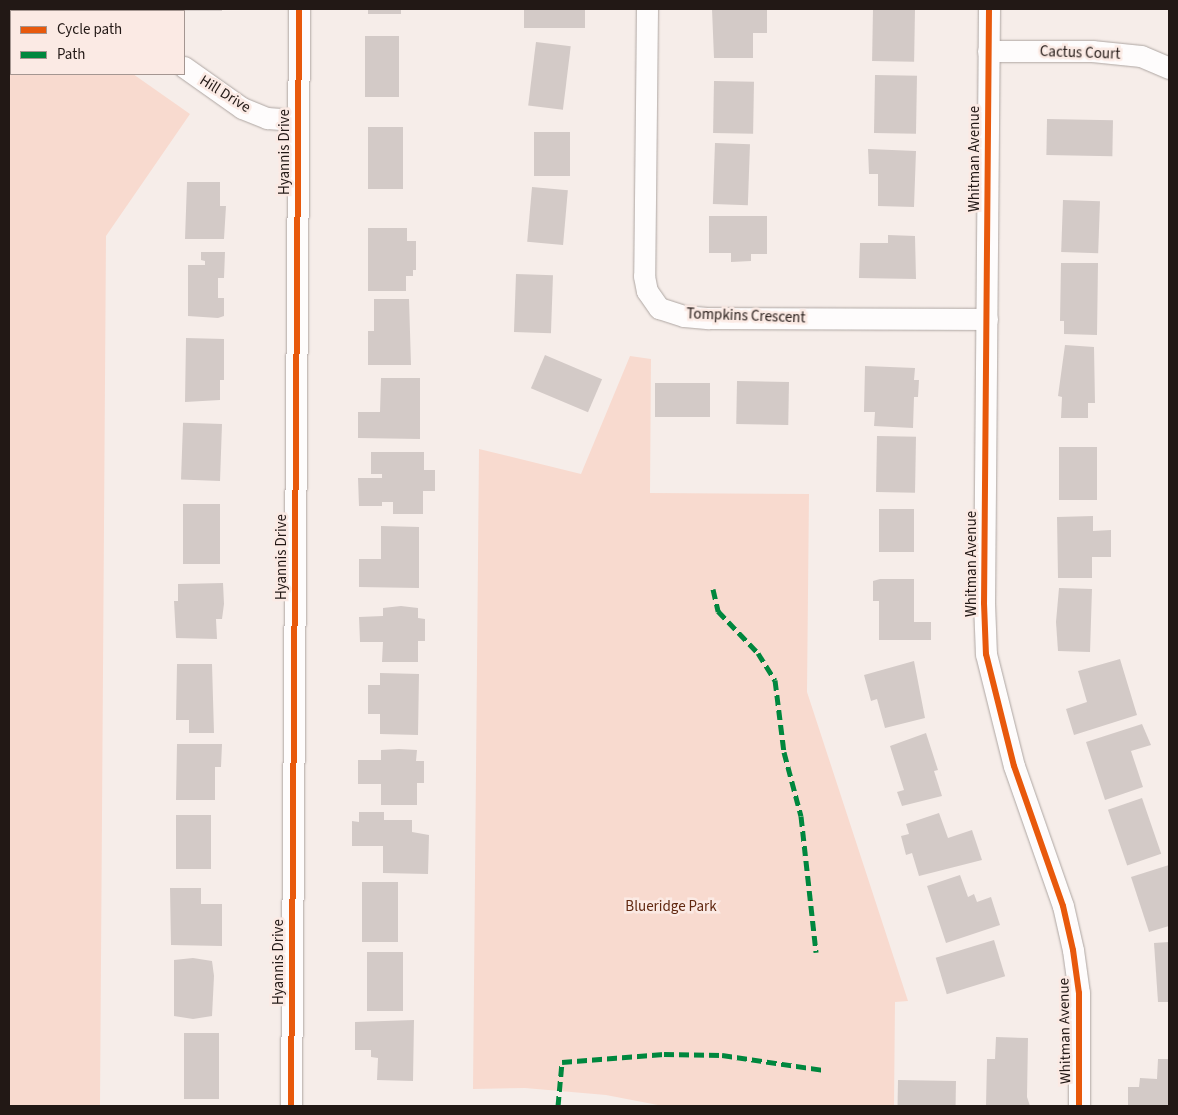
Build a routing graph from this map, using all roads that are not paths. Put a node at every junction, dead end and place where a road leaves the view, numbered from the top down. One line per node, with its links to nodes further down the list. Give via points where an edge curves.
1 (299, 9): 7 (street, Hyannis Drive)
2 (647, 9): 8 (street, Tompkins Crescent, via 644,276 647,291 659,308 684,316 709,318)
3 (990, 9): 4 (street, Whitman Avenue)
4 (988, 51): 6 (street, Cactus Court, via 1092,51 1141,56); 8 (street, Whitman Avenue)
5 (185, 68): 7 (street, Hill Drive, via 242,108 267,118)
6 (1169, 68)
7 (298, 120): 9 (street, Hyannis Drive)
8 (987, 319): 10 (street, Whitman Avenue, via 986,654 1014,766 1063,906 1073,950 1079,993)
9 (291, 1106)
10 (1078, 1106)

